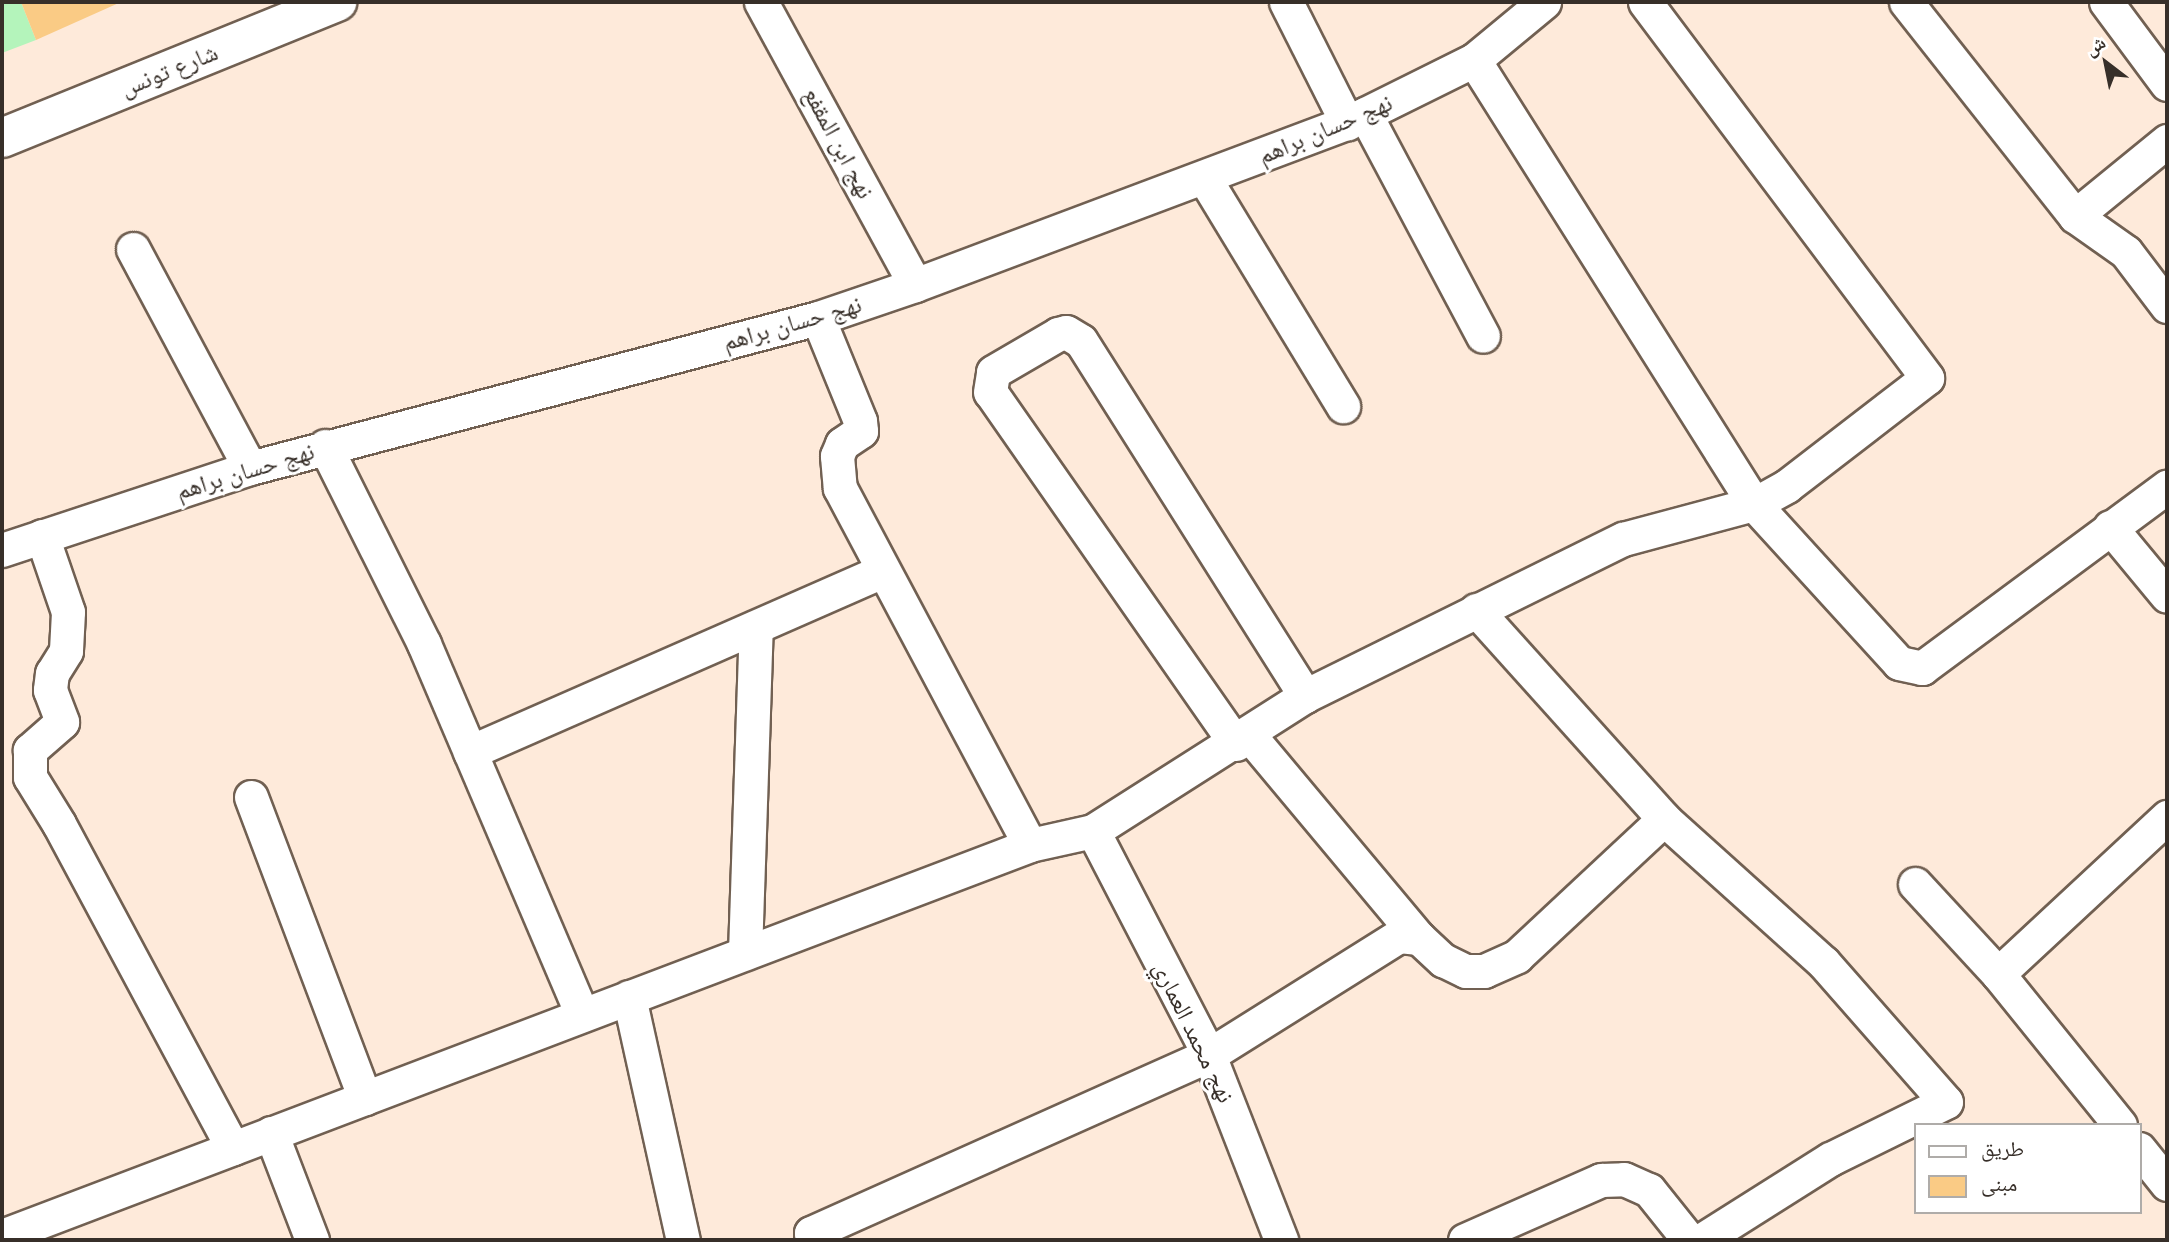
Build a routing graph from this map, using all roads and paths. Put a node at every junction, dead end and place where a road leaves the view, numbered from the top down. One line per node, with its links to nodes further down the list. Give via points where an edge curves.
1 (337, 2): 11 (main road, شارع تونس)
2 (761, 2): 16 (street, نهج ابن المقفع)
3 (1286, 2): 10 (street)
4 (1544, 2): 8 (street, نهج حسان براهم)
5 (1645, 2): 24 (street, via 1927,378 1787,486)
6 (1906, 2): 14 (street)
7 (2106, 2): 9 (street)
8 (1474, 61): 10 (street, نهج حسان براهم); 24 (street)
9 (2167, 84)
10 (1356, 118): 13 (street, نهج حسان براهم); 19 (street)
11 (2, 138)
12 (2167, 141): 14 (street)
13 (1205, 178): 16 (street, نهج حسان براهم); 20 (street)
14 (2075, 216): 17 (street, via 2126,252)
15 (133, 249): 22 (street)
16 (915, 285): 18 (street, نهج حسان براهم)
17 (2167, 306)
18 (818, 318): 21 (street, نهج حسان براهم); 28 (street, via 860,421 861,430 842,444 837,456 840,488)
19 (1483, 336)
20 (1343, 406)
21 (325, 446): 22 (street, نهج حسان براهم); 34 (street, via 424,644)
22 (250, 468): 26 (street, نهج حسان براهم)
23 (2167, 487): 25 (street)
24 (1754, 504): 25 (street, via 1899,663 1922,668); 30 (street, via 1623,539)
25 (2110, 527): 29 (street)
26 (42, 537): 27 (street, نهج حسان براهم); 50 (street, via 68,612 66,651 52,673 50,690 62,722 30,751 30,777)
27 (2, 550)
28 (883, 571): 31 (street); 39 (street)
29 (2167, 596)
30 (1476, 610): 32 (street); 37 (street)
31 (756, 627): 34 (street); 42 (street)
32 (1306, 696): 33 (street); 33 (street, via 1081,341 1073,334 1058,334 993,372 990,392)
33 (1243, 739): 38 (street); 41 (street)
34 (470, 751): 45 (street)
35 (251, 797): 47 (street)
36 (2167, 817): 43 (street)
37 (1664, 819): 41 (street, via 1517,956 1484,971 1466,971 1443,960); 60 (street, via 1823,962 1946,1102 1830,1159)
38 (1093, 831): 39 (street); 46 (street, نهج محمد العماري)
39 (1030, 845): 42 (street)
40 (1915, 884): 43 (street)
41 (1419, 938): 46 (street, via 1399,936 1376,946)
42 (745, 953): 44 (street)
43 (1998, 974): 48 (street)
44 (629, 998): 45 (street); 56 (street)
45 (583, 1015): 47 (street)
46 (1209, 1055): 54 (street); 57 (street, نهج محمد العماري)
47 (365, 1098): 49 (street)
48 (2118, 1123)
49 (271, 1133): 50 (street); 55 (street)
50 (233, 1148): 53 (street)
51 (2141, 1152): 52 (street)
52 (2167, 1184)
53 (2, 1236)
54 (806, 1238)
55 (312, 1240)
56 (683, 1240)
57 (1281, 1240)
58 (1465, 1240): 59 (street, via 1601,1180 1624,1180 1649,1190)
59 (1689, 1240)
60 (1702, 1240)

